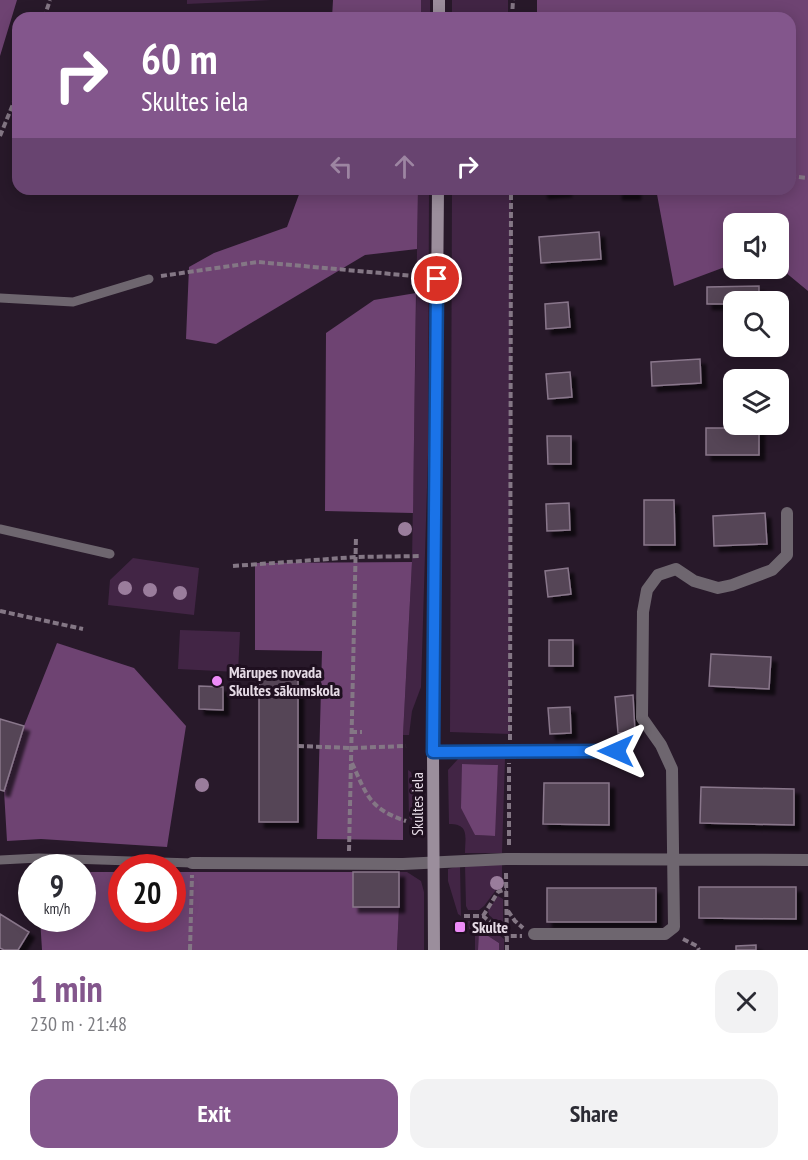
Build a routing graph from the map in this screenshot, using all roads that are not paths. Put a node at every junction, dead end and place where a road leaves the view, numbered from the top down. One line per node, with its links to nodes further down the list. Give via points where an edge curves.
1 (438, 195): 8 (main road, Skultes iela)
2 (149, 279): 3 (lane, via 73,302)
3 (0, 298)
4 (787, 513): 9 (street, via 787,555 772,570 718,588 694,581 676,569 658,575 647,590 643,612 642,718 672,769)
5 (0, 529): 6 (lane)
6 (110, 554)
7 (616, 751): 8 (lane)
8 (433, 752): 12 (main road, Skultes iela)
9 (674, 859): 11 (street); 12 (street); 14 (street, via 674,927 665,934)
10 (0, 860): 13 (lane)
11 (808, 860)
12 (434, 862): 13 (street); 15 (main road, Skultes iela)
13 (192, 863)
14 (534, 934)
15 (434, 950)

